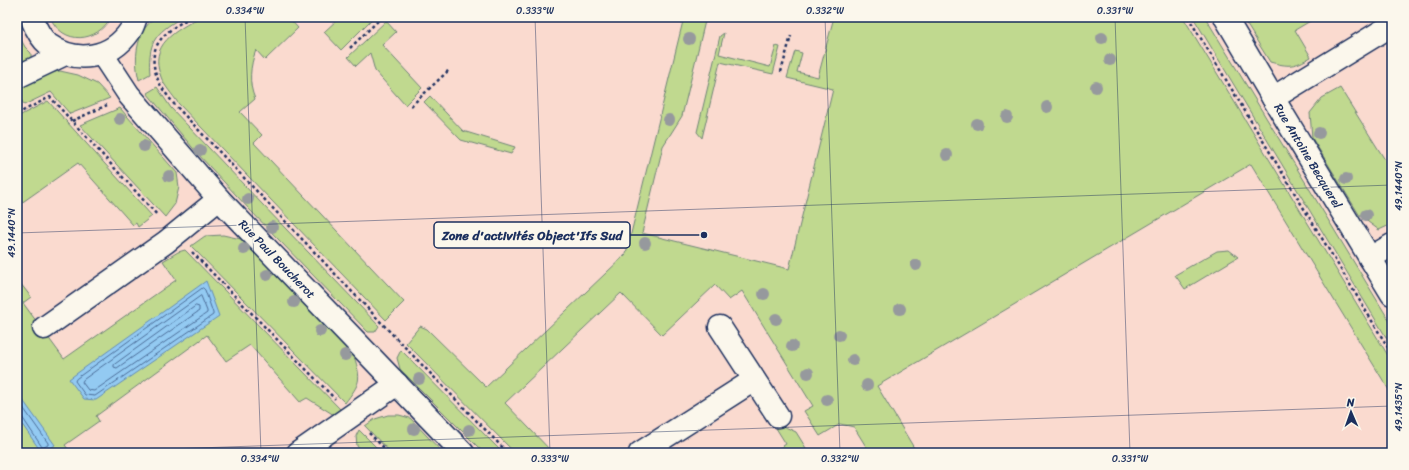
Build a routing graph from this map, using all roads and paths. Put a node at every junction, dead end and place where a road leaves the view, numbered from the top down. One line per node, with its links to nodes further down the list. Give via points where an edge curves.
1 (31, 17): 10 (street, via 36,30 48,44)
2 (136, 17): 11 (street, via 130,31 118,44)
3 (191, 17): 34 (path, via 160,39 153,59 157,78 174,104)
4 (382, 17): 9 (path)
5 (1188, 17): 26 (path)
6 (1225, 17): 15 (street, Rue Antoine Becquerel)
7 (1392, 25): 15 (street)
8 (791, 36): 13 (path)
9 (350, 48)
10 (65, 54): 11 (street, via 83,57); 14 (street)
11 (102, 54): 19 (street, Rue Paul Boucherot, via 129,95)
12 (449, 70): 17 (path)
13 (781, 72)
14 (17, 77)
15 (1273, 98): 22 (street, Rue Antoine Becquerel)
16 (17, 106): 18 (path)
17 (411, 106)
18 (19, 113): 20 (path, via 50,97)
19 (219, 199): 20 (street); 28 (street, Rue Paul Boucherot)
20 (174, 234): 25 (street); 29 (path)
21 (1392, 245): 22 (street)
22 (1370, 258): 23 (street, Rue Antoine Becquerel)
23 (1392, 294)
24 (720, 327): 27 (street)
25 (44, 328)
26 (1392, 354)
27 (754, 380): 30 (street); 35 (street)
28 (397, 384): 29 (street); 33 (street, Rue Paul Boucherot)
29 (351, 416): 31 (street); 32 (path)
30 (778, 416)
31 (298, 453)
32 (388, 453)
33 (463, 453)
34 (508, 453)
35 (640, 453)

